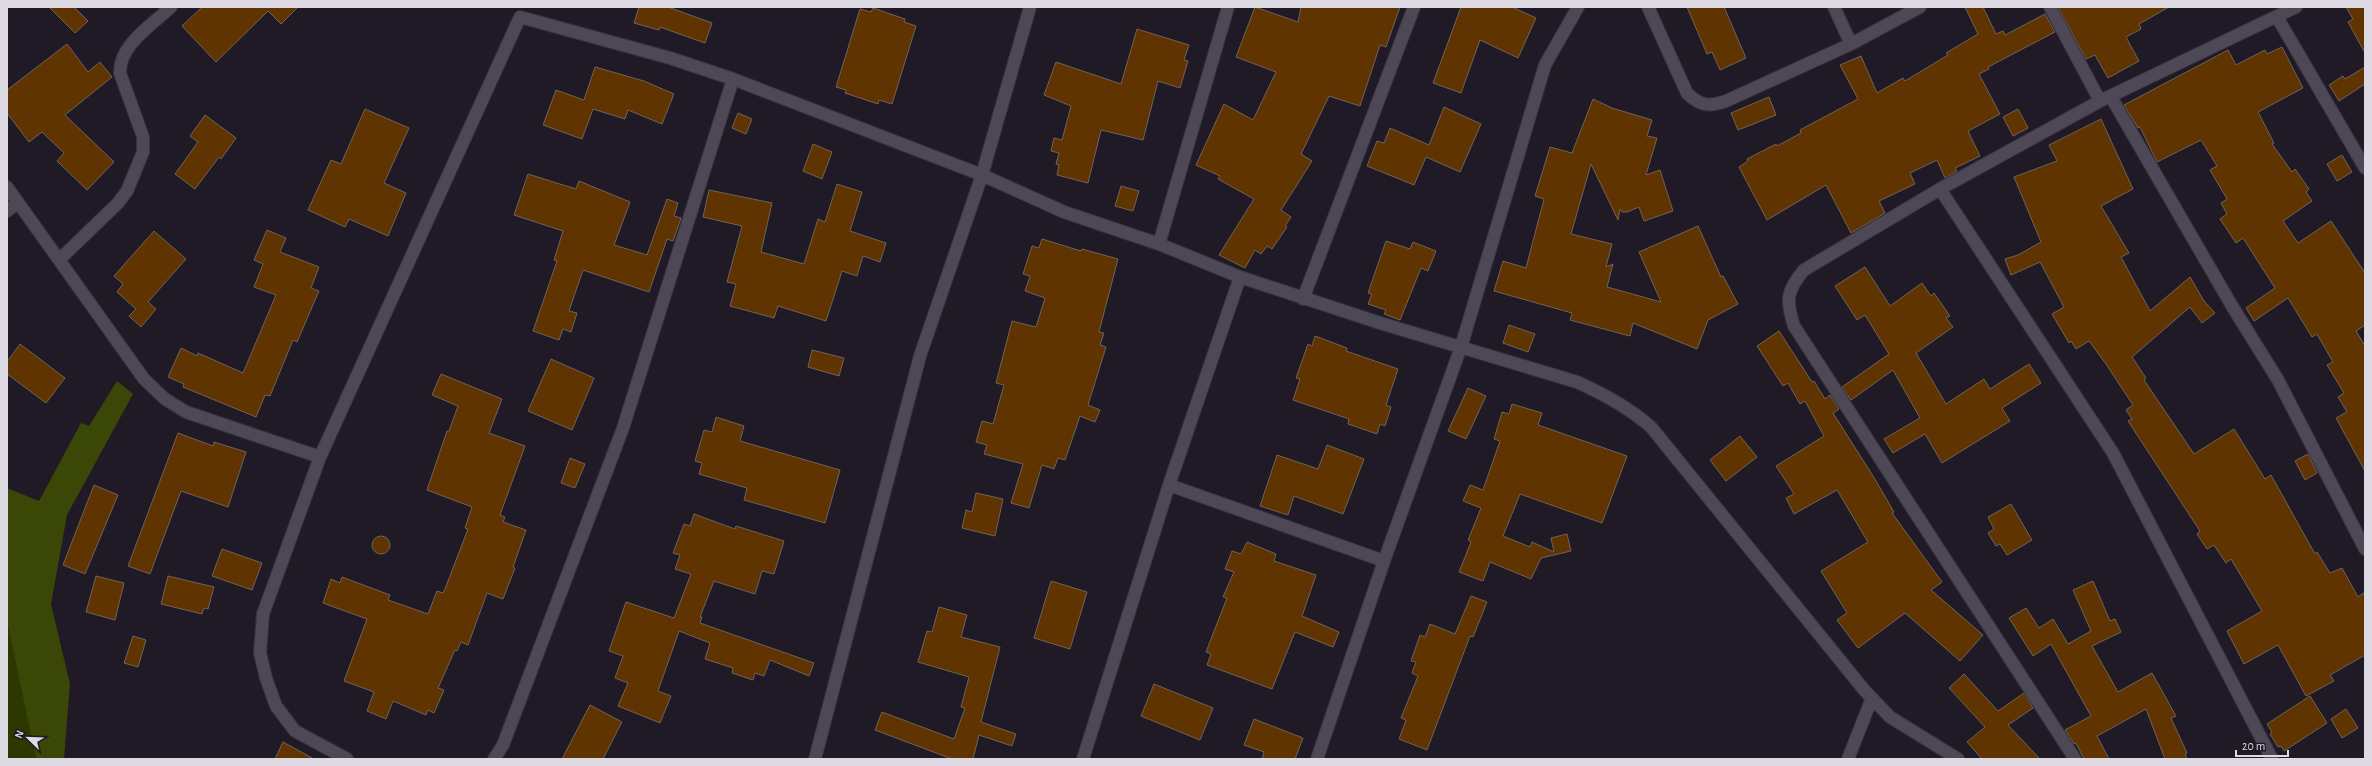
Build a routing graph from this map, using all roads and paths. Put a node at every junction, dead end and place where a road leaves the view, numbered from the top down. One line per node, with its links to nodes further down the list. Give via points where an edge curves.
1 (171, 7): 23 (street, via 128,48 120,63 120,72 143,137 143,152 136,171 118,203)
2 (1030, 7): 17 (street)
3 (1228, 7): 22 (street)
4 (1414, 7): 25 (street)
5 (1578, 7): 26 (street, via 1545,65)
6 (1648, 7): 13 (street, via 1687,93 1695,102 1705,106 1726,101)
7 (1834, 7): 13 (street)
8 (1920, 7): 13 (street)
9 (2050, 7): 15 (street)
10 (2296, 7): 12 (street)
11 (522, 12): 14 (street); 27 (street)
12 (2277, 17): 15 (street); 16 (street)
13 (1851, 44)
14 (733, 79): 17 (street); 33 (street, via 623,428 503,745)
15 (2106, 99): 19 (street); 29 (street, via 2278,380)
16 (2365, 168)
17 (982, 175): 22 (street, via 1064,212); 34 (street, via 920,356)
18 (7, 187): 20 (street)
19 (1940, 189): 39 (street, via 1804,270 1793,283 1788,296 1788,307 1794,326); 40 (street, via 2113,453)
20 (18, 202): 21 (street); 23 (street)
21 (7, 211)
22 (1159, 244): 24 (street)
23 (60, 259): 27 (street, via 144,379 165,399 186,412)
24 (1240, 277): 25 (street); 28 (street)
25 (1303, 299): 26 (street)
26 (1461, 347): 30 (street); 31 (street, via 1577,382 1607,395 1632,410 1651,427)
27 (320, 457): 32 (street, via 264,614 260,653 276,706 295,731)
28 (1169, 485): 30 (street); 35 (street)
29 (2365, 550)
30 (1384, 561): 36 (street)
31 (1872, 698): 37 (street); 38 (street, via 1890,717)
32 (347, 759)
33 (494, 759)
34 (815, 759)
35 (1083, 759)
36 (1317, 759)
37 (1848, 759)
38 (1958, 759)
39 (2075, 759)
40 (2272, 759)

